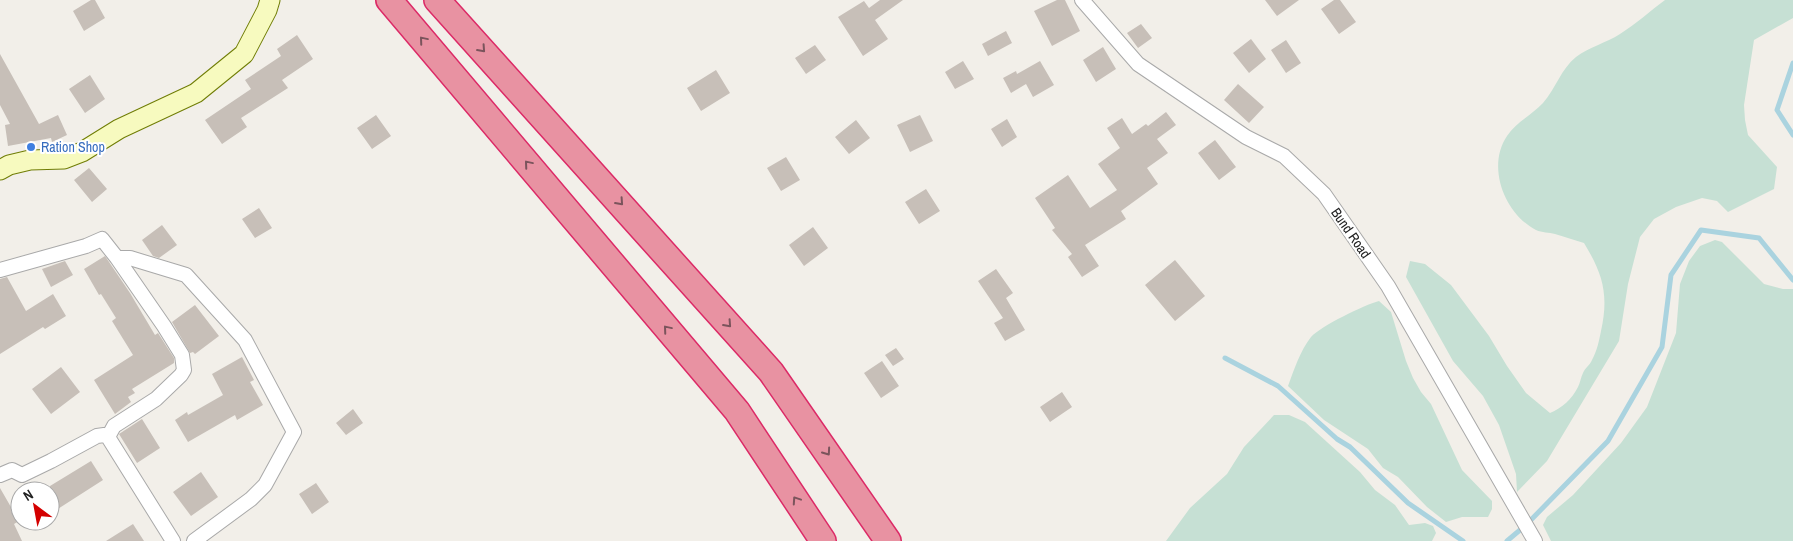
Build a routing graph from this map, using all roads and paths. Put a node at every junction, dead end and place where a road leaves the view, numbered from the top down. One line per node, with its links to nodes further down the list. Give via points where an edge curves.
1 (270, 0): 5 (main road, via 244,54 196,93 118,129 82,152 64,159 30,160)
2 (389, 0): 12 (highway, one-way to 2, via 737,411)
3 (437, 0): 13 (highway, one-way to 13, via 771,372)
4 (1082, 0): 14 (street, Bund Road, via 1138,64 1246,137 1284,156 1324,194 1388,286)
5 (0, 170)
6 (117, 258): 7 (street, via 102,240); 8 (street, via 182,355 184,370 156,399 114,426); 11 (street, via 130,258 186,275 245,340 294,432 265,485)
7 (0, 270)
8 (108, 437): 9 (street, via 97,436 22,475 12,470); 10 (street)
9 (0, 475)
10 (173, 541)
11 (194, 541)
12 (823, 541)
13 (888, 541)
14 (1535, 541)

